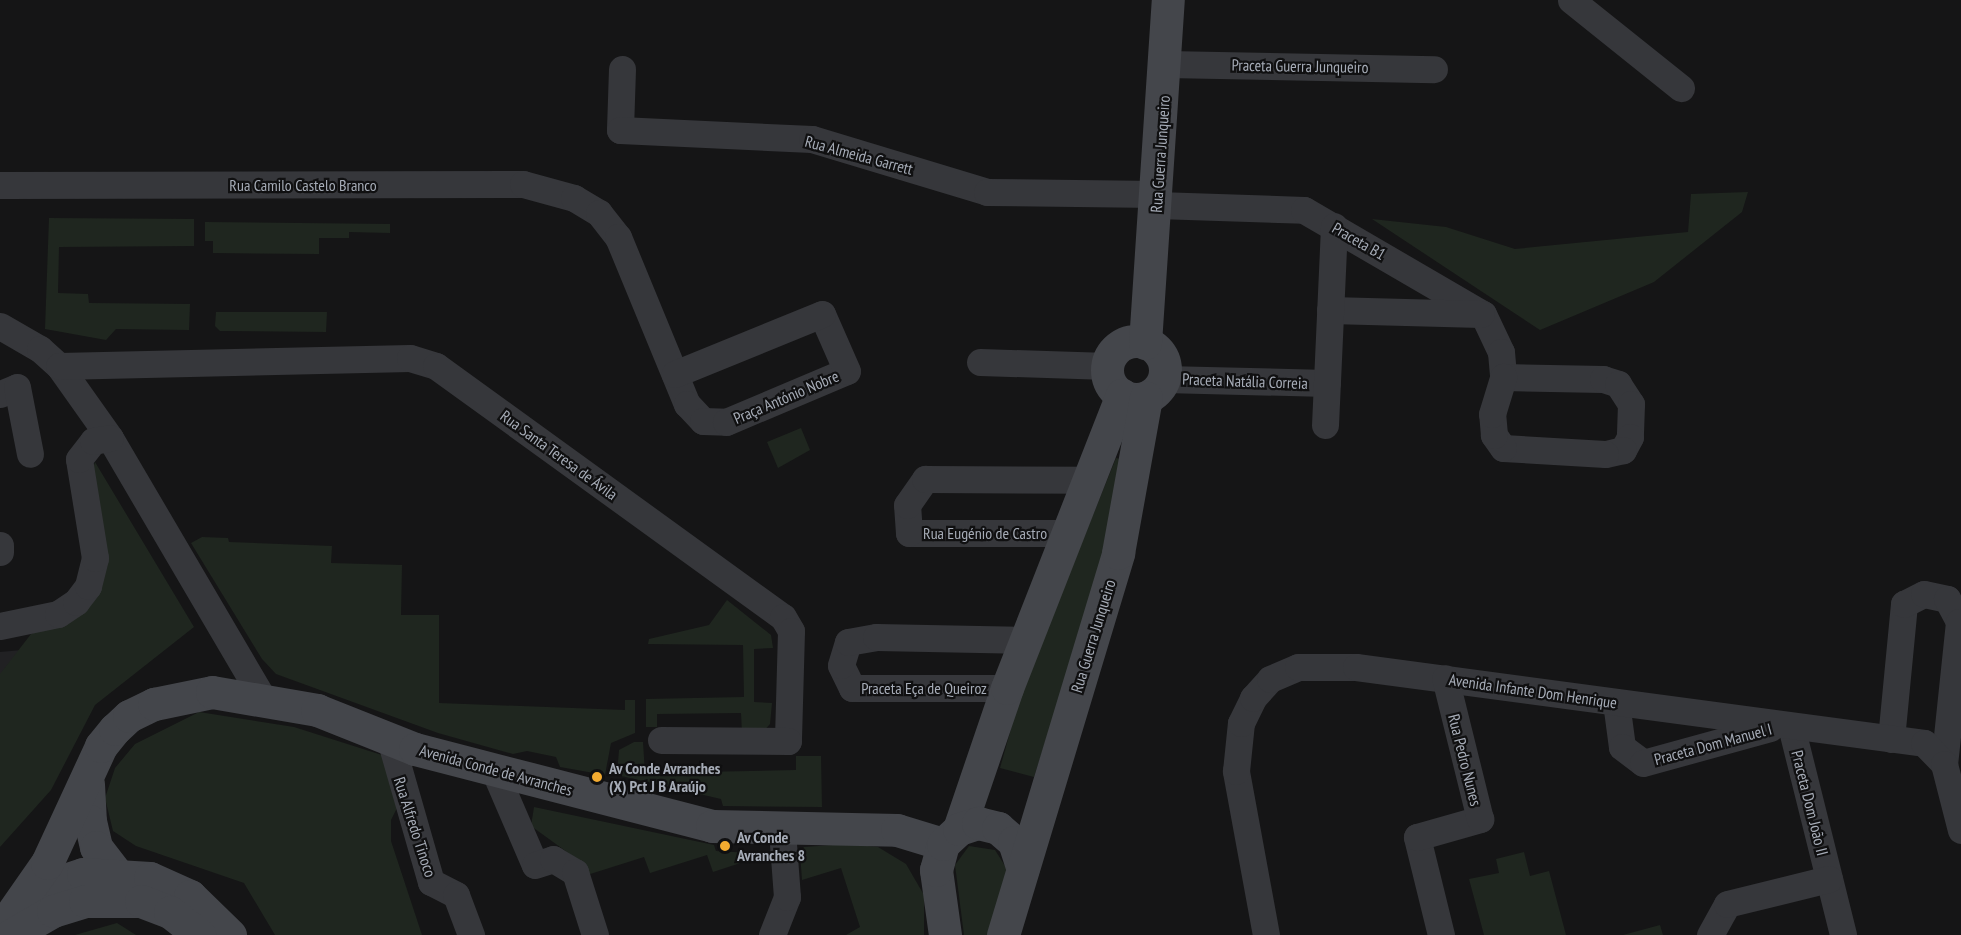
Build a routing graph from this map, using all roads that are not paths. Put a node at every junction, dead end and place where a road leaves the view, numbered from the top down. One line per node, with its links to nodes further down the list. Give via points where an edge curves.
1 (1168, 0): 3 (street, Rua Guerra Junqueiro)
2 (1571, 0): 6 (street)
3 (1166, 64): 5 (street, Praceta Guerra Junqueiro); 8 (street, Rua Guerra Junqueiro)
4 (622, 69): 8 (street, Rua Almeida Garrett, via 620,130 812,139 987,192)
5 (1434, 69)
6 (1681, 87)
7 (0, 185): 9 (street, Rua Camilo Castelo Branco, via 523,184 574,198)
8 (1157, 199): 10 (street, Praceta B1, via 1304,210); 14 (street, Rua Guerra Junqueiro)
9 (599, 213): 18 (street, Praça António Nobre, via 618,237)
10 (1334, 226): 11 (street, Praceta Natália Correia); 12 (street, Praceta B1)
11 (1330, 310): 12 (street); 20 (street, Praceta Natália Correia)
12 (1483, 314): 19 (street, via 1501,352)
13 (0, 326): 16 (street, via 40,349)
14 (1145, 343): 17 (street, via 1135,341 1117,348); 21 (street, via 1160,353)
15 (980, 363): 17 (street)
16 (59, 366): 24 (street); 39 (street, Rua Santa Teresa de Ávila, via 410,358 436,366 783,617 791,631 788,741)
17 (1108, 366): 21 (street, via 1110,382)
18 (675, 374): 18 (street, Praça António Nobre, via 687,404 703,421 726,422 847,371 822,314)
19 (1503, 377): 19 (street, via 1492,414 1494,435 1503,448 1605,454 1623,450 1630,437 1631,404 1618,384 1603,379)
20 (1327, 383): 21 (street, Praceta Natália Correia); 23 (street, Praceta Natália Correia)
21 (1144, 391): 26 (street); 46 (street, Rua Guerra Junqueiro, via 1118,553)
22 (0, 394): 25 (street, via 17,387)
23 (1325, 425)
24 (110, 438): 30 (street, via 93,441 79,459 95,558 88,586 76,602 58,614); 34 (street)
25 (30, 454)
26 (1090, 480): 27 (street); 27 (street, Rua Eugénio de Castro, via 925,479 907,505 909,532)
27 (1068, 533): 31 (street)
28 (0, 545): 29 (street)
29 (0, 552)
30 (0, 626)
31 (1026, 640): 33 (street); 33 (street, Praceta Eça de Queiroz, via 876,637 848,642 841,665 852,688)
32 (1445, 678): 35 (street, Avenida Infante Dom Henrique); 49 (street, Avenida Infante Dom Henrique, via 1324,664 1298,667 1270,679 1253,698 1241,723 1236,771); 64 (street, Rua Pedro Nunes, via 1480,819 1417,837)
33 (1007, 688): 45 (street)
34 (264, 699): 37 (street, Avenida Conde de Avranches, via 317,710); 42 (street, Avenida Conde de Avranches, via 212,692 154,704 129,716 115,729 101,746)
35 (1616, 702): 36 (street, Avenida Infante Dom Henrique); 36 (street, Praceta Dom Manuel I, via 1622,747 1643,763)
36 (1787, 726): 38 (street, Avenida Infante Dom Henrique); 48 (street, Praceta Dom João II)
37 (390, 739): 41 (street, Avenida Conde de Avranches); 56 (street, Rua Alfredo Tinoco, via 430,882 456,895)
38 (1891, 739): 40 (street, Avenida Infante Dom Henrique, via 1924,743); 40 (street, via 1904,604 1924,594 1947,599 1959,622)
39 (661, 740)
40 (1944, 764): 44 (street)
41 (494, 770): 43 (street, Avenida Conde de Avranches, via 712,826); 57 (street, via 535,865 553,859 575,872)
42 (88, 776): 47 (street, Avenida Conde de Avranches, via 92,834); 50 (street, Avenida Conde de Avranches, via 62,836)
43 (782, 830): 45 (street, Avenida Conde de Avranches, via 897,830); 58 (street, via 787,897)
44 (1961, 830)
45 (951, 836): 46 (street, via 978,823 998,828 1014,842); 59 (street, via 936,870)
46 (1023, 869): 60 (street, Rua Guerra Junqueiro)
47 (113, 873): 50 (street, via 83,874); 51 (street, Avenida Conde de Avranches); 55 (street, via 150,878 190,896)
48 (1829, 879): 65 (street, Praceta Dom João II, via 1727,904); 66 (street, Praceta Dom João II)
49 (1261, 891): 61 (street, Avenida Infante Dom Henrique); 62 (street, Avenida Infante Dom Henrique); 63 (street, Avenida Infante Dom Henrique)
50 (29, 892): 52 (street, Avenida Conde de Avranches)
51 (141, 901): 53 (street, via 85,901 53,911); 54 (street, via 170,912)
52 (0, 930)
53 (11, 935)
54 (199, 935)
55 (230, 935)
56 (471, 935)
57 (595, 935)
58 (772, 935)
59 (945, 935)
60 (1003, 935)
61 (1249, 935)
62 (1266, 935)
63 (1280, 935)
64 (1441, 935)
65 (1710, 935)
66 (1843, 935)

